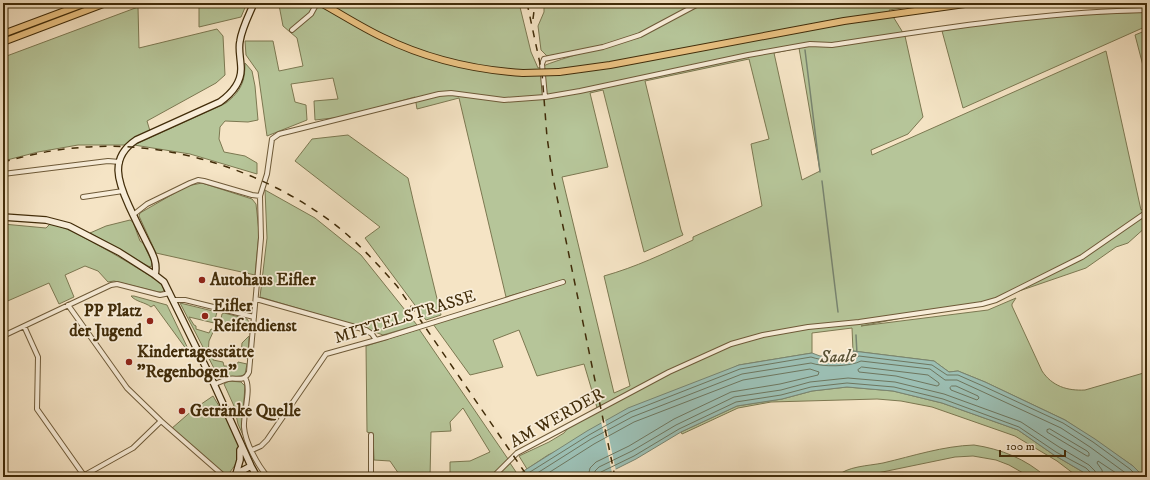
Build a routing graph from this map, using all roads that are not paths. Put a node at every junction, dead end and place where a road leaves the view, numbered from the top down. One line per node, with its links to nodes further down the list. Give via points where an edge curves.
1 (86, 3): 11 (main road)
2 (106, 3): 12 (main road)
3 (254, 3): 14 (street, via 240,38 239,79 230,93 220,102 136,140 126,148)
4 (317, 3): 10 (street, via 311,14)
5 (321, 3): 8 (main road, bridge, via 382,37 419,53 470,67 523,73 559,72 605,66 844,21)
6 (700, 3): 13 (street, via 640,35 603,47 544,59 542,64)
7 (972, 3): 8 (main road)
8 (965, 4)
9 (1147, 10): 13 (street, via 1009,19 832,45 802,45)
10 (292, 30)
11 (3, 34)
12 (3, 42)
13 (546, 96): 17 (street, via 504,100 456,93 439,94 279,134 272,139 267,174)
14 (120, 162): 15 (street, via 108,161); 16 (street, via 118,177)
15 (3, 174)
16 (122, 191): 18 (street); 20 (street)
17 (260, 196): 20 (street, via 198,180 147,204); 25 (street, via 261,238)
18 (83, 197)
19 (1147, 212): 45 (street, AM WERDER, via 1082,257 996,300 808,327 731,344 669,372 516,453)
20 (133, 214): 22 (street, via 156,263)
21 (3, 216): 22 (street, via 50,221 69,226)
22 (155, 275): 24 (street, via 164,282)
23 (563, 282): 31 (street, MITTELSTRASSE)
24 (170, 293): 26 (street); 27 (street, via 160,294 111,284)
25 (256, 299): 28 (street); 31 (street, via 366,330)
26 (174, 300): 28 (street, via 185,300); 33 (street)
27 (68, 305): 29 (street); 34 (street, via 124,384)
28 (254, 317): 32 (street, via 249,372)
29 (24, 326): 30 (street); 40 (street, via 38,357 37,409)
30 (3, 336)
31 (376, 340): 37 (street, MITTELSTRASSE, via 326,354 267,440)
32 (245, 378): 33 (street, via 229,379); 37 (street, via 248,385 244,423)
33 (214, 384): 36 (street)
34 (161, 421): 40 (street, via 137,445); 41 (street)
35 (371, 435): 44 (street)
36 (242, 447): 38 (street); 39 (street)
37 (252, 450): 43 (street)
38 (250, 466): 39 (street); 42 (street)
39 (234, 475)
40 (84, 477)
41 (225, 477)
42 (257, 477)
43 (268, 477)
44 (371, 477)
45 (493, 477)

